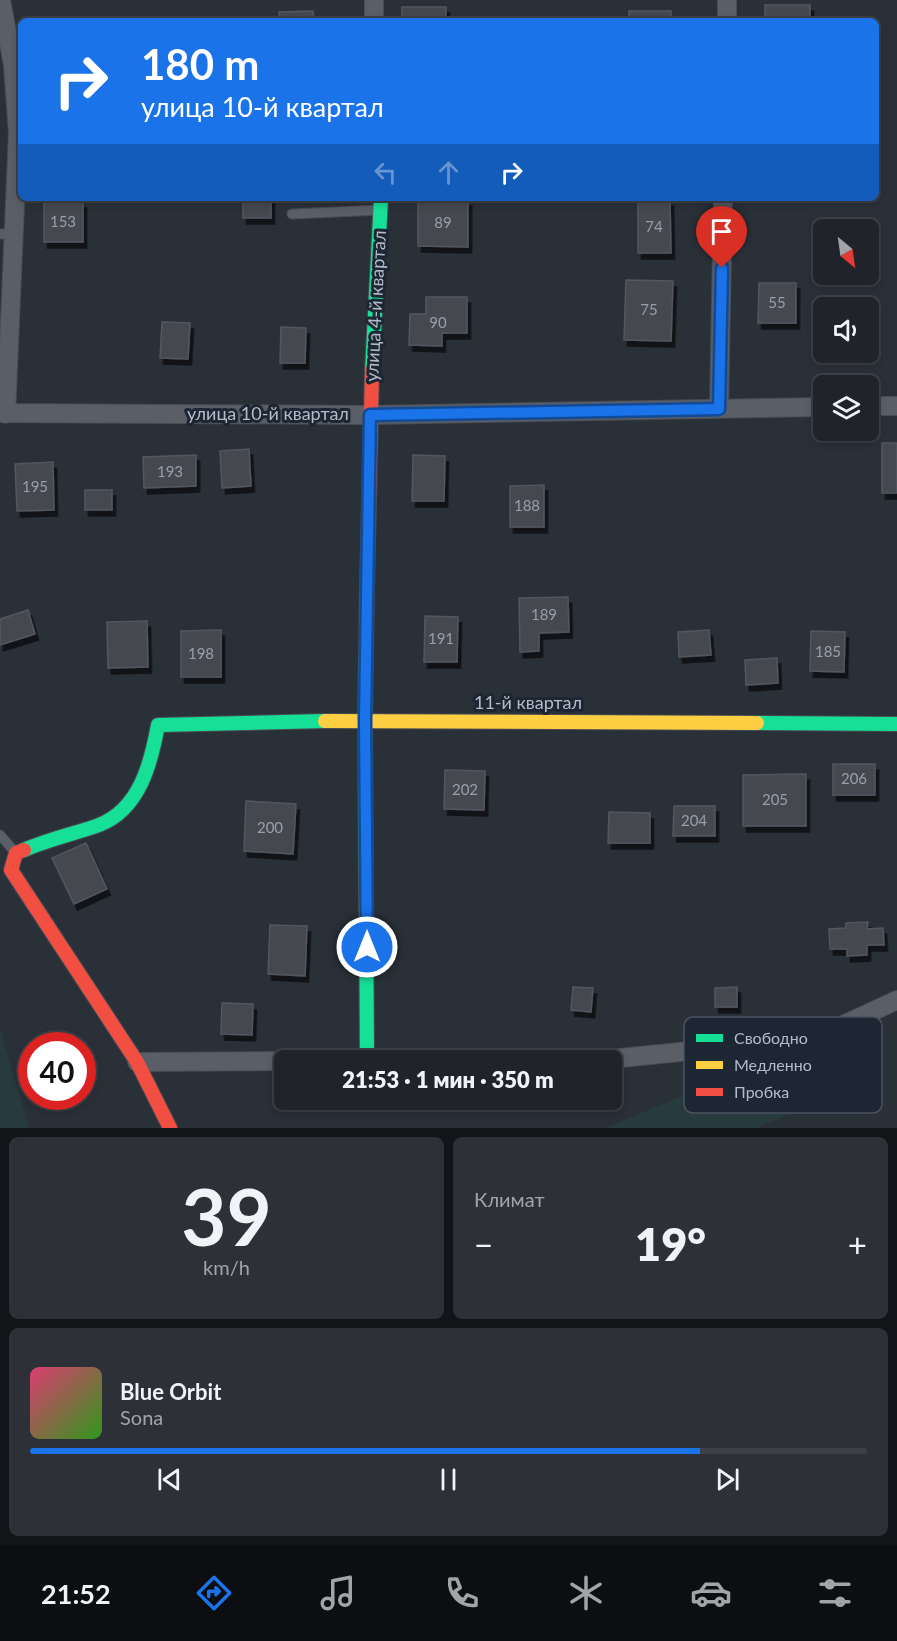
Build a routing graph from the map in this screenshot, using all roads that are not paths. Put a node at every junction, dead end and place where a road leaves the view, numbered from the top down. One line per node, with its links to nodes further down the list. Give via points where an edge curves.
1 (1, 0): 9 (street, via 13,65 18,133)
2 (374, 0): 4 (street)
3 (727, 0): 5 (street)
4 (374, 18)
5 (727, 18)
6 (723, 201): 13 (street)
7 (381, 204): 8 (lane); 15 (street, улица 4-й квартал)
8 (292, 214)
9 (7, 234): 14 (street)
10 (879, 406): 11 (street)
11 (897, 406)
12 (813, 407): 13 (street, улица 10-й квартал)
13 (719, 409): 15 (street, улица 10-й квартал)
14 (3, 413): 15 (street, улица 10-й квартал)
15 (370, 415): 16 (street, улица 4-й квартал)
16 (365, 720): 17 (street, 11-й квартал); 19 (street, 11-й квартал, via 158,725 152,759 133,800 101,824 53,837); 22 (street, улица 4-й квартал)
17 (897, 724)
18 (0, 835): 19 (lane)
19 (16, 853): 26 (street, via 11,870)
20 (897, 1000): 21 (street)
21 (860, 1017)
22 (367, 1050)
23 (684, 1052): 24 (street)
24 (622, 1058)
25 (274, 1061): 26 (street)
26 (137, 1062): 27 (street)
27 (170, 1128)

